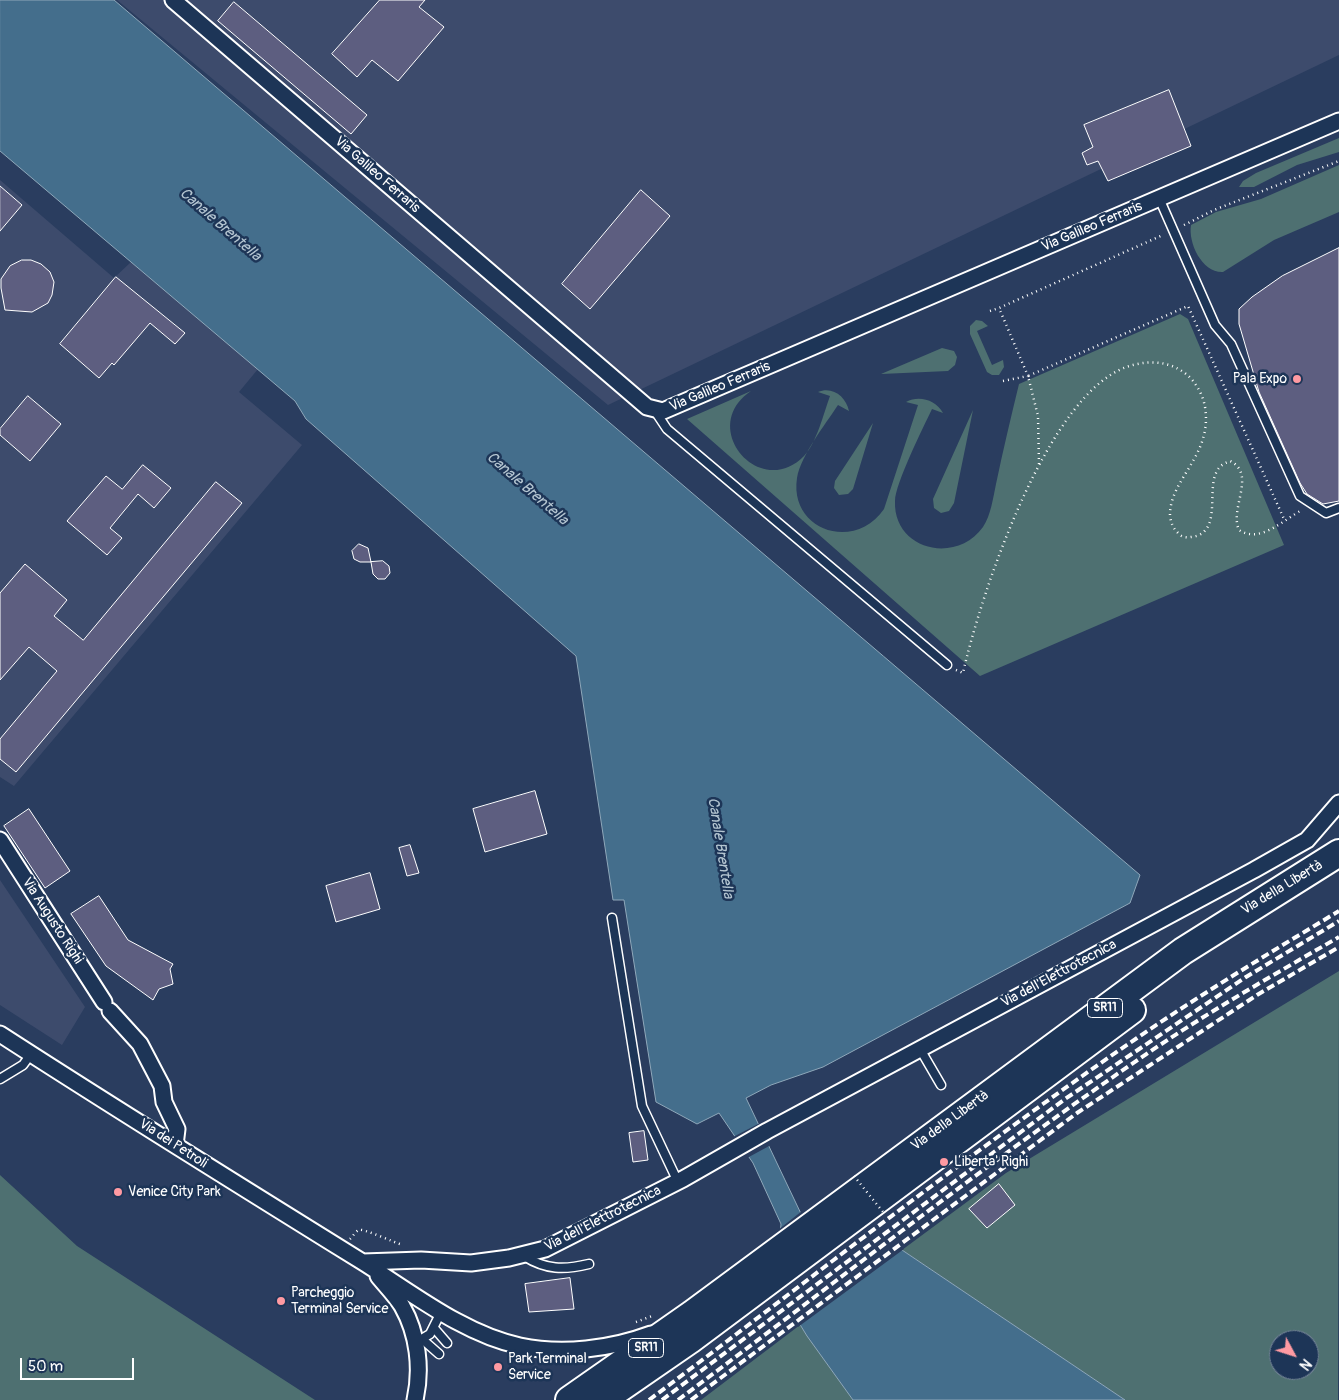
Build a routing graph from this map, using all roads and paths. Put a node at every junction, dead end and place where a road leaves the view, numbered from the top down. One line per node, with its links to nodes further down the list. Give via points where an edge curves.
1 (173, 0): 10 (street, Via Galileo Ferraris, via 647,408)
2 (1339, 121): 4 (street, Via Galileo Ferraris)
3 (1339, 161): 5 (path, via 1214,210)
4 (1159, 198): 5 (lane); 10 (street, Via Galileo Ferraris, via 663,412)
5 (1173, 231): 6 (path); 12 (lane, via 1215,325 1232,344 1300,496)
6 (999, 308): 7 (path); 8 (path)
7 (990, 311)
8 (1028, 376): 9 (path); 11 (path, via 1038,416); 14 (path, via 1188,306)
9 (1003, 381)
10 (656, 411): 16 (lane, via 666,429)
11 (1039, 466): 14 (path, via 1069,416 1096,384 1128,366 1146,362 1164,364 1189,376 1204,399 1206,412 1206,427 1198,453 1171,506 1171,523 1175,530 1188,538 1205,531 1212,510 1216,471 1230,461 1240,469 1243,477 1236,515 1239,530 1252,536 1262,534); 15 (path, via 998,560)
12 (1312, 504): 13 (lane, via 1326,513); 14 (path)
13 (1339, 508)
14 (1284, 520)
15 (965, 662)
16 (947, 665)
17 (1339, 803): 23 (street, Via dell'Elettrotecnica, via 1307,840)
18 (0, 840): 27 (street, Via Augusto Righi, via 107,1006 140,1044 162,1086 164,1102 178,1128)
19 (1339, 853): 30 (highway, Via della Libertà / SR11, via 1183,951)
20 (1339, 873): 30 (highway, Via della Libertà / SR11, via 1180,974)
21 (612, 918): 28 (lane, via 642,1106)
22 (0, 1034): 24 (street, Via dei Petroli)
23 (920, 1049): 26 (lane); 28 (street, Via dell'Elettrotecnica, via 767,1130)
24 (31, 1054): 25 (lane, via 24,1065); 27 (street, Via dei Petroli)
25 (2, 1076)
26 (940, 1085)
27 (174, 1145): 32 (street, Via dei Petroli)
28 (678, 1182): 33 (street, Via dell'Elettrotecnica, via 546,1249)
29 (852, 1182): 30 (path, via 849,1176)
30 (873, 1184): 30 (path, bridge); 36 (highway, Via della Libertà / SR11)
31 (406, 1246): 32 (path, via 364,1229 358,1230)
32 (342, 1250): 35 (street, Via dei Petroli)
33 (523, 1255): 34 (lane, via 554,1269); 35 (street, Via dell'Elettrotecnica, via 471,1263 421,1260)
34 (589, 1264)
35 (368, 1266): 37 (street, Via dei Petroli); 41 (street, Via dei Petroli, via 401,1304)
36 (726, 1300): 39 (highway, Via della Libertà / SR11); 49 (highway, Via della Libertà / SR11, via 652,1367); 50 (highway)
37 (427, 1302): 38 (street, Via dei Petroli); 41 (street)
38 (441, 1312): 39 (street, Via dei Petroli, via 491,1338 547,1350 628,1341 663,1330); 43 (lane)
39 (692, 1314): 48 (highway, Via della Libertà / SR11)
40 (654, 1315): 42 (path)
41 (408, 1318): 44 (street, Via dei Petroli)
42 (627, 1325)
43 (434, 1328): 44 (lane); 45 (lane)
44 (418, 1341): 46 (lane); 47 (street, Via dei Petroli, via 419,1368)
45 (447, 1343)
46 (439, 1354)
47 (414, 1400)
48 (569, 1400)
49 (603, 1400)
50 (619, 1400)

